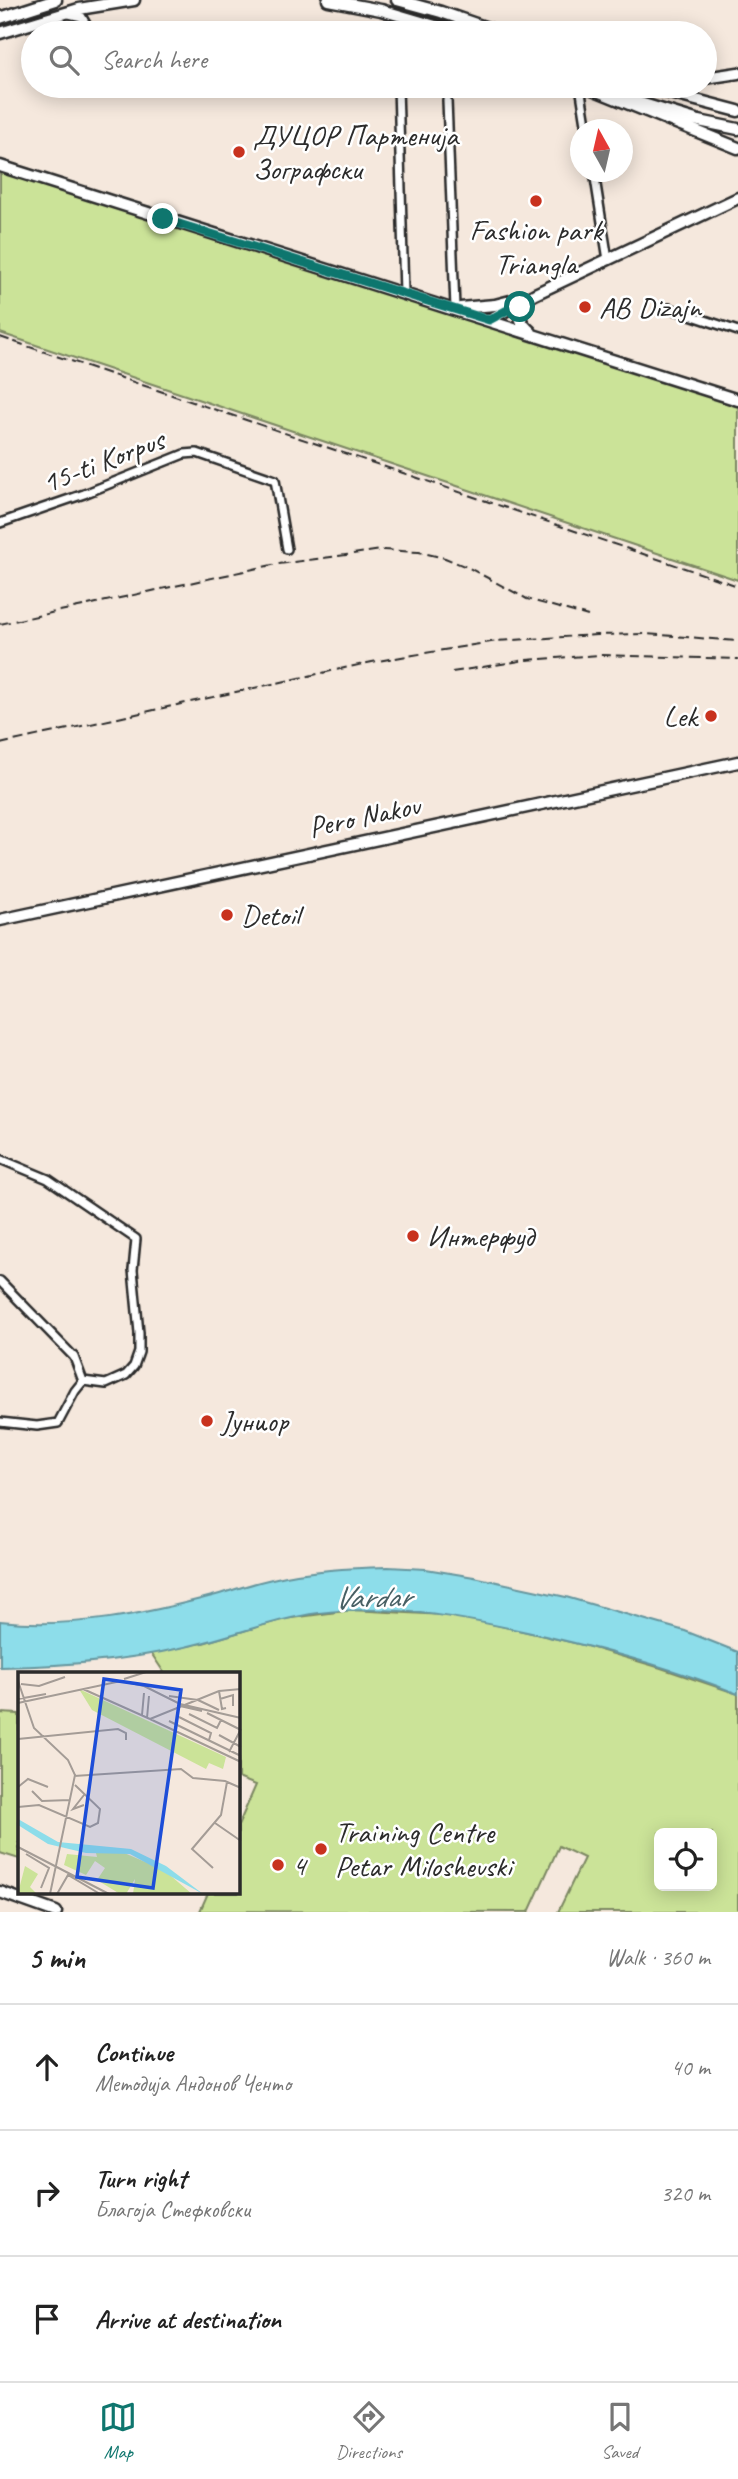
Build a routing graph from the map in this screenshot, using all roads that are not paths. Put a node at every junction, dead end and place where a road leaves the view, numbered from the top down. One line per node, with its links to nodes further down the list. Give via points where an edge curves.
1 (56, 0): 6 (street)
2 (134, 0): 5 (street)
3 (328, 0): 9 (street)
4 (397, 0): 10 (street)
5 (63, 14): 7 (street); 8 (street, via 74,14)
6 (0, 18)
7 (40, 21)
8 (83, 21)
9 (418, 21)
10 (464, 21)
11 (21, 27): 12 (street)
12 (0, 33)
13 (738, 73): 14 (street)
14 (717, 76)
15 (398, 98): 29 (street)
16 (584, 98): 22 (street)
17 (613, 98): 24 (street)
18 (629, 98): 23 (street)
19 (689, 98): 21 (street)
20 (447, 100): 34 (street)
21 (738, 111)
22 (586, 119)
23 (738, 129)
24 (738, 148)
25 (0, 166): 29 (street)
26 (596, 182): 28 (street)
27 (738, 198): 28 (street)
28 (608, 260): 30 (street)
29 (404, 293): 34 (street)
30 (535, 294): 31 (street); 32 (street)
31 (524, 301): 35 (street); 37 (street, via 520,320)
32 (495, 305): 34 (street); 35 (street)
33 (669, 308): 36 (street)
34 (455, 309): 35 (street)
35 (489, 320): 37 (street)
36 (738, 331)
37 (534, 335): 38 (street)
38 (738, 400)
39 (0, 523): 40 (street, 15-ti Korpus, via 197,453 275,480)
40 (287, 549)
41 (738, 761): 42 (street, Pero Nakov)
42 (0, 920)
43 (0, 1159): 45 (street, via 48,1179 136,1239 133,1270 139,1352 134,1366 106,1384)
44 (0, 1281): 45 (street, via 74,1357)
45 (83, 1381): 46 (street, via 58,1423)
46 (0, 1422)
47 (0, 1892): 48 (street)
48 (56, 1912)

